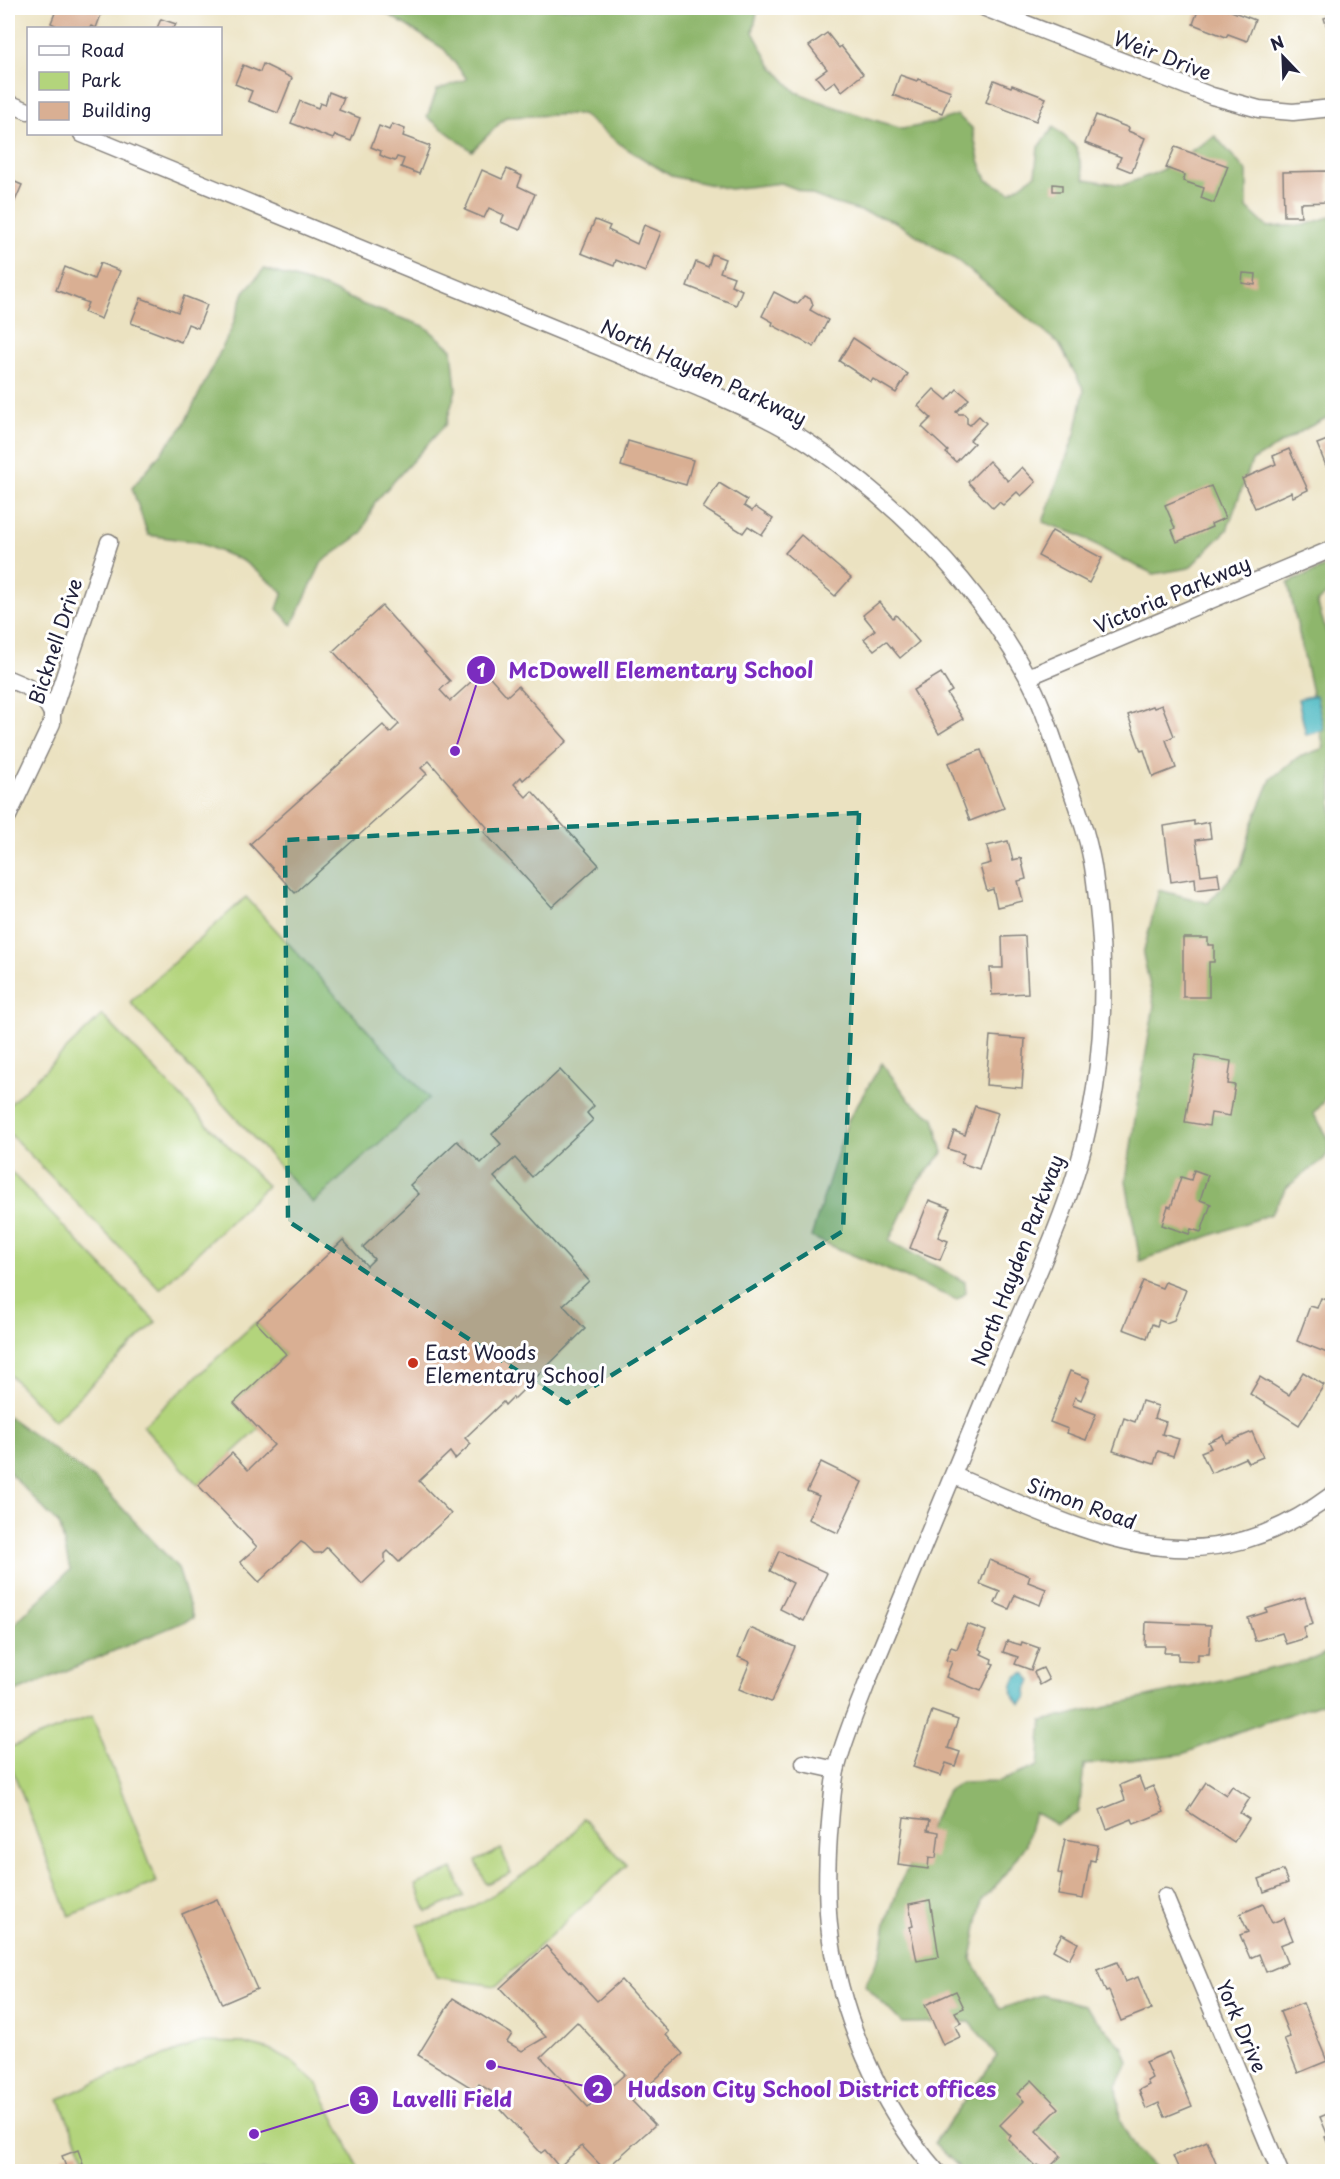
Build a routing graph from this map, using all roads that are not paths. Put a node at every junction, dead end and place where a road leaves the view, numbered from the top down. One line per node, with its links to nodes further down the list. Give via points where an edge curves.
1 (985, 8): 3 (street, Weir Drive, via 1212,96 1270,110)
2 (8, 103): 4 (street)
3 (1332, 108)
4 (27, 111)
5 (84, 135): 8 (street, North Hayden Parkway, via 703,390 812,445 904,517 934,548 975,597)
6 (109, 542): 10 (street, Bicknell Drive)
7 (1332, 549): 8 (street, Victoria Parkway)
8 (1028, 677): 12 (street, North Hayden Parkway, via 1081,818 1093,862 1103,952 1101,1045 1090,1119 1073,1184)
9 (8, 679): 10 (street, via 37,691)
10 (51, 712): 11 (street, Bicknell Drive, via 52,723)
11 (8, 816)
12 (954, 1476): 13 (street, Simon Road, via 1101,1536 1147,1547 1196,1549 1234,1544 1283,1527); 15 (street, North Hayden Parkway, via 868,1680)
13 (1332, 1495)
14 (804, 1763): 15 (street)
15 (836, 1770): 17 (street, North Hayden Parkway, via 826,1877 829,1926 844,2001 882,2092)
16 (1165, 1897): 18 (street, York Drive)
17 (937, 2172)
18 (1280, 2172)

